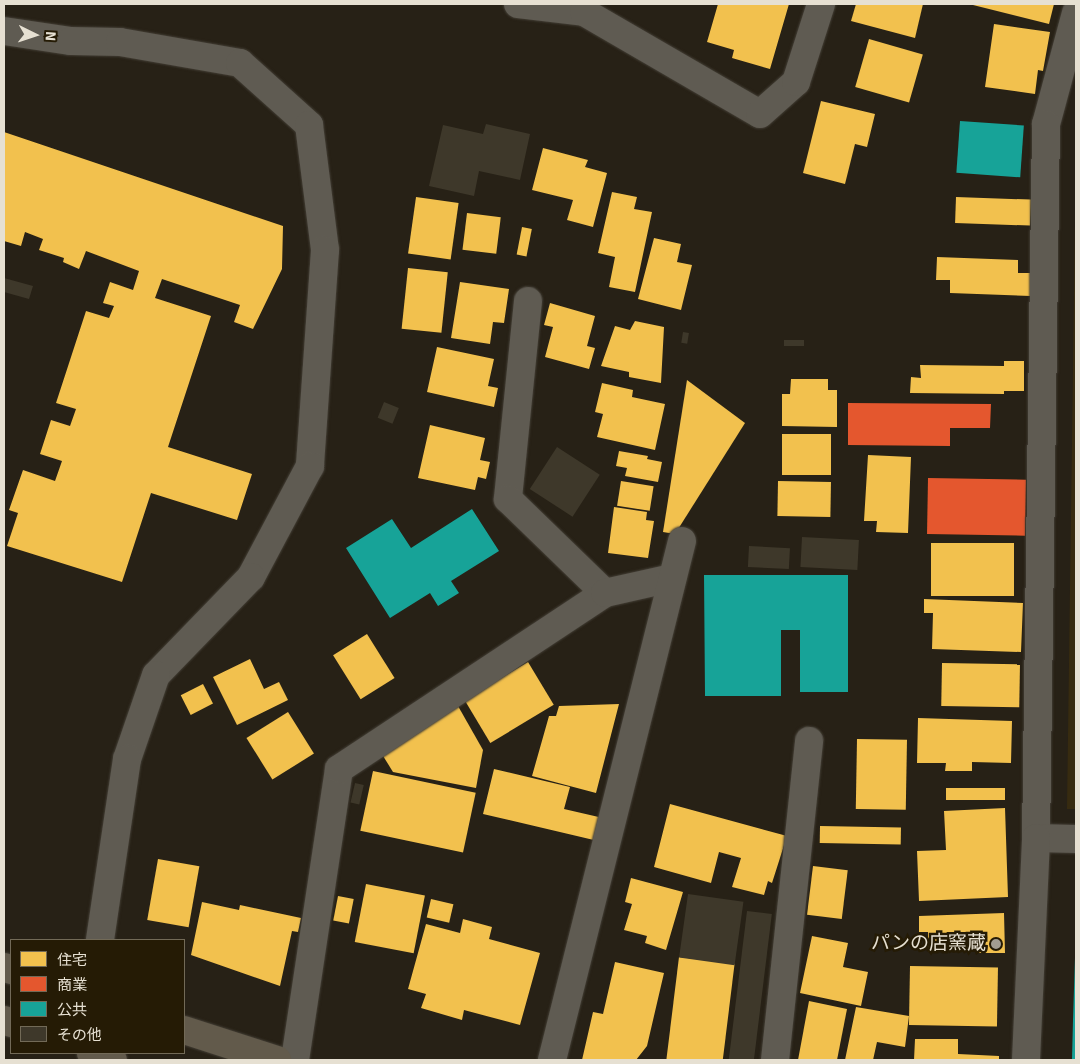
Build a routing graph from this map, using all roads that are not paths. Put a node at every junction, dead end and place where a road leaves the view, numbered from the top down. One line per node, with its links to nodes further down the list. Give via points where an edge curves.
1 (518, 4): 3 (street)
2 (820, 4): 3 (street, via 796,82 760,114)
3 (585, 8)
4 (1076, 12): 11 (street, via 1046,124)
5 (4, 31): 13 (street, via 71,41 120,42 240,64 309,125 325,250 310,466 251,577 156,675 126,759)
6 (528, 301): 9 (street, via 508,498)
7 (682, 541): 8 (street)
8 (672, 578): 9 (street); 19 (street)
9 (605, 593): 18 (street, via 339,769)
10 (808, 741): 20 (street)
11 (1036, 838): 12 (street); 21 (street)
12 (1076, 839)
13 (100, 939)
14 (185, 1030): 17 (highway)
15 (94, 1054): 16 (highway)
16 (113, 1060)
17 (277, 1060)
18 (295, 1060)
19 (552, 1060)
20 (775, 1060)
21 (1026, 1060)

